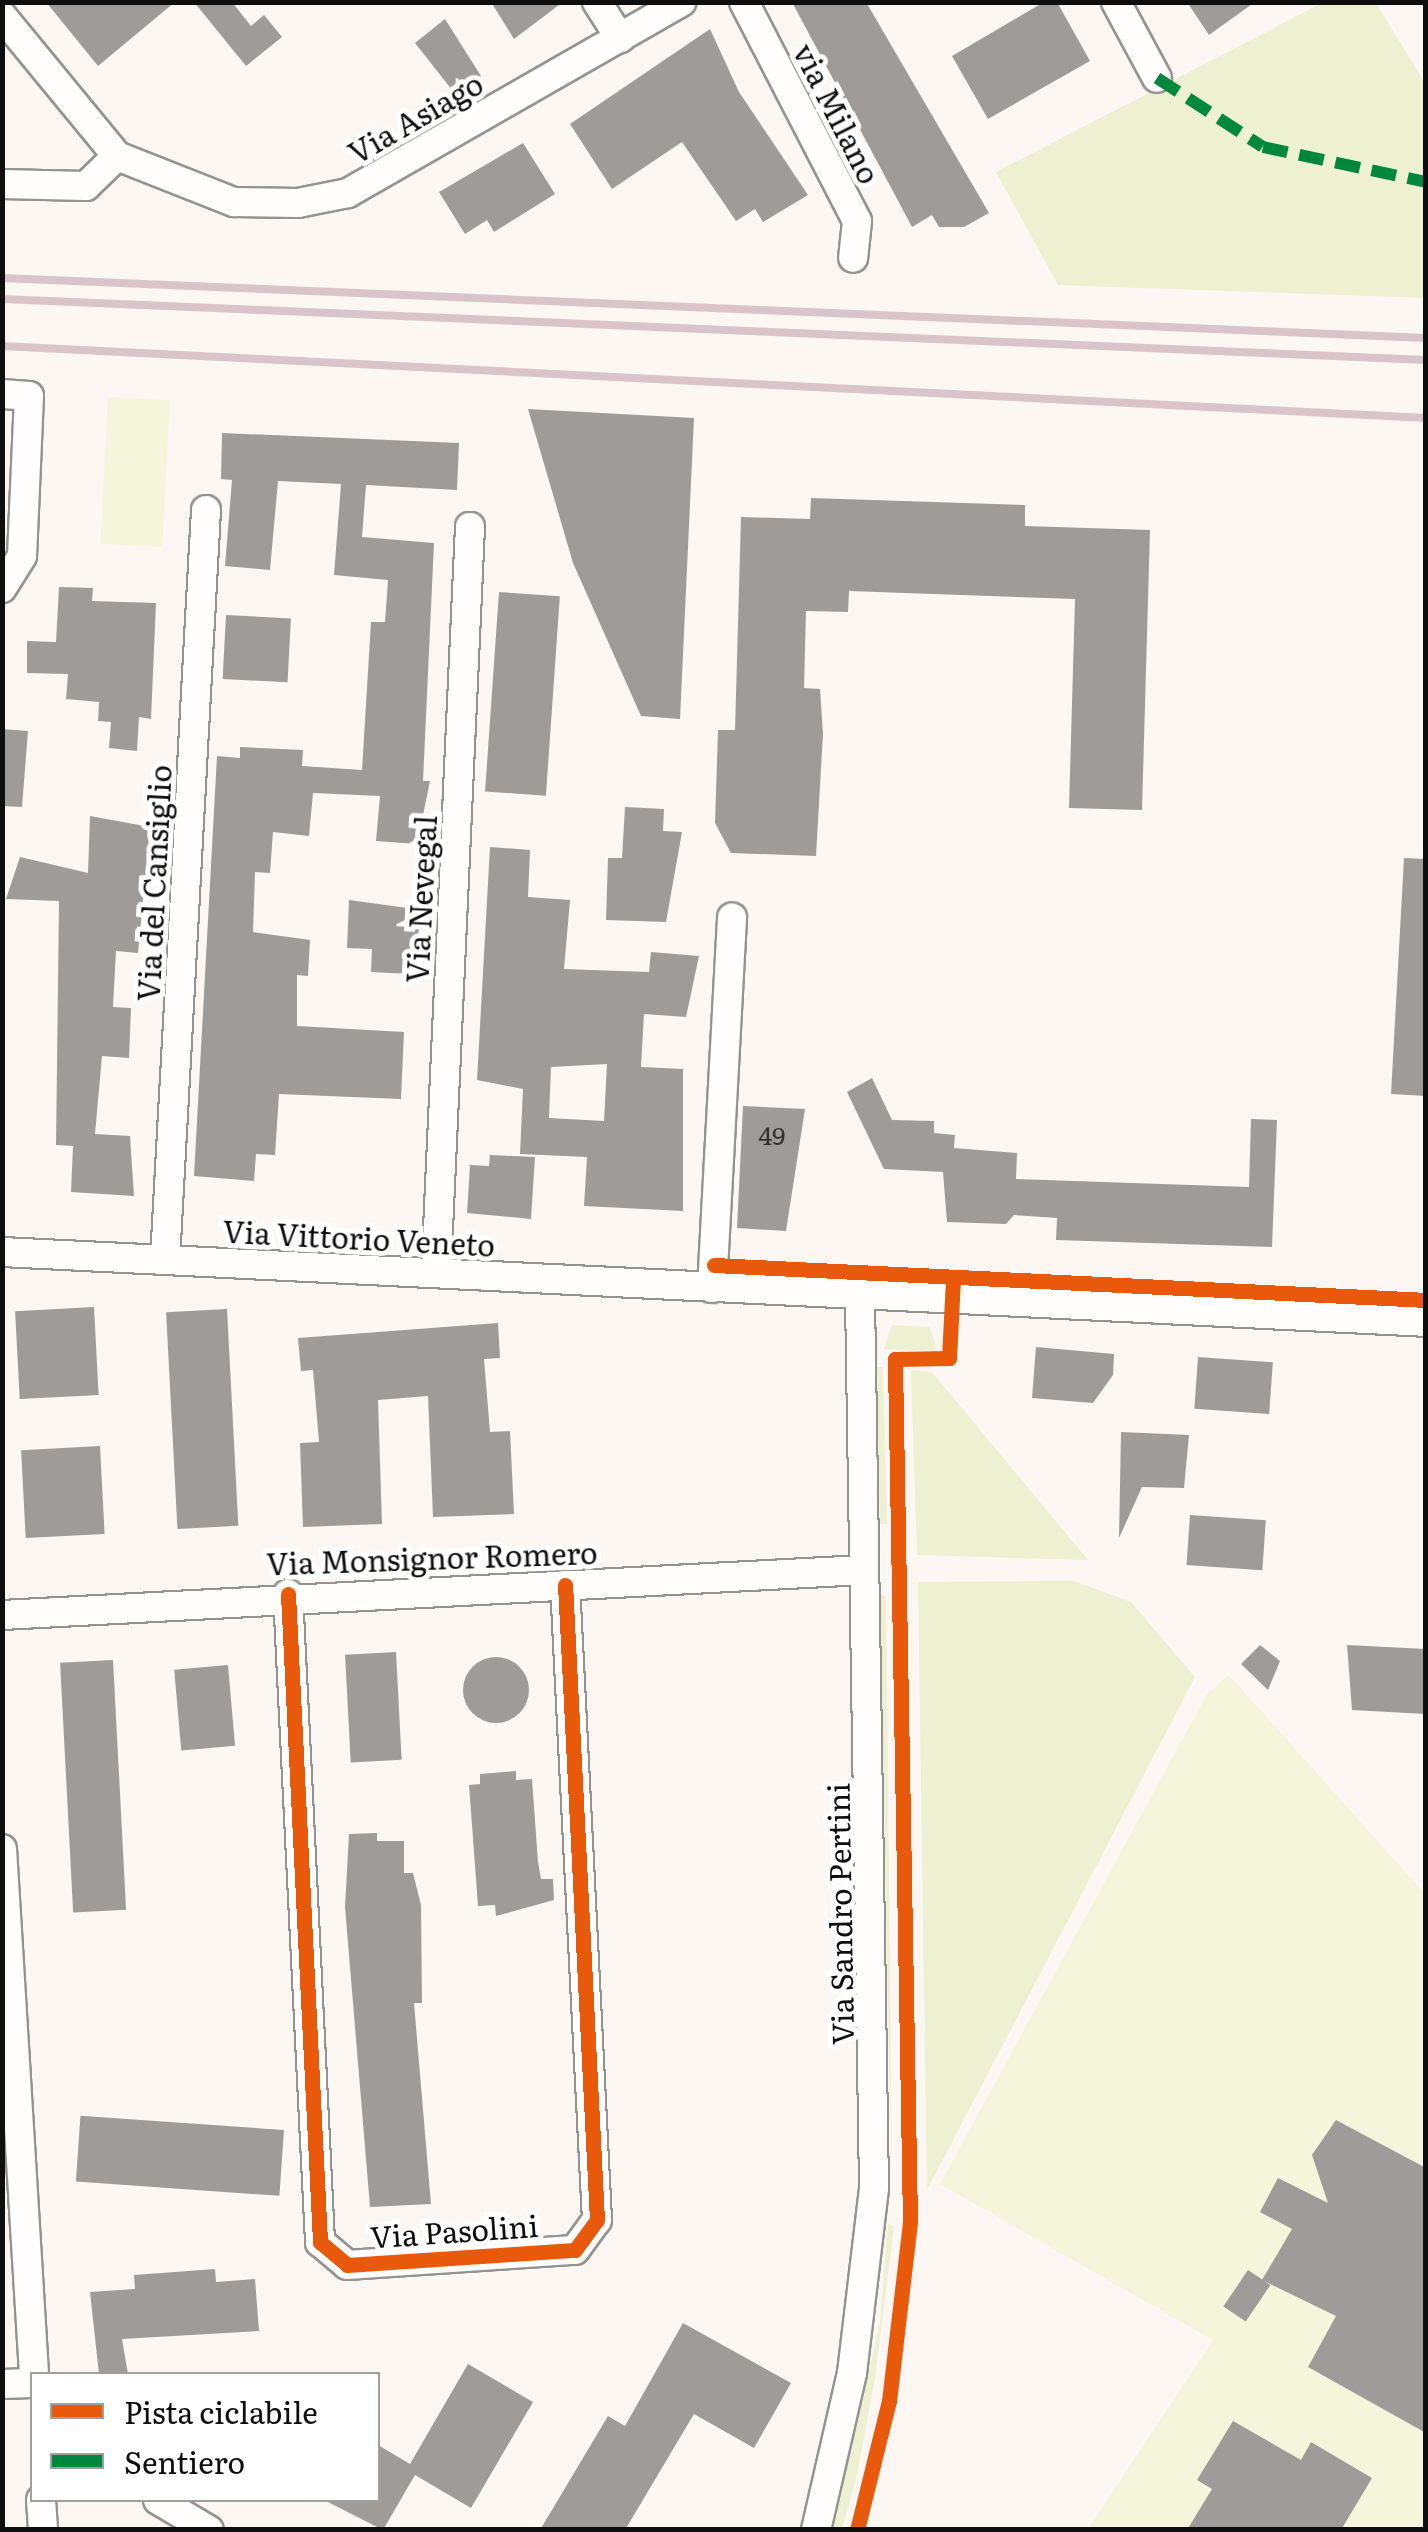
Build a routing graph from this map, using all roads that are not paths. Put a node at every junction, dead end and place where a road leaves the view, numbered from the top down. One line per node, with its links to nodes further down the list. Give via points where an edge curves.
1 (597, 2): 6 (street)
2 (681, 2): 6 (street)
3 (744, 2): 10 (street, via Milano, via 857,221)
4 (1116, 2): 7 (street)
5 (2, 16): 8 (street, Via Asiago)
6 (620, 38): 8 (street, Via Asiago, via 348,194 234,202)
7 (1158, 78)
8 (117, 156): 9 (street, via 86,186)
9 (2, 184)
10 (854, 258)
11 (2, 394): 14 (street, via 29,396 22,556)
12 (206, 510): 17 (street, Via del Cansiglio)
13 (470, 527): 18 (street, Via Nevegal)
14 (2, 588)
15 (732, 918): 19 (street)
16 (2, 1252): 17 (street, Via Vittorio Veneto)
17 (166, 1260): 18 (street, Via Vittorio Veneto)
18 (436, 1274): 19 (street, Via Vittorio Veneto)
19 (712, 1288): 20 (street, Via Vittorio Veneto)
20 (860, 1292): 21 (street, Via Vittorio Veneto); 22 (street, Via Sandro Pertini)
21 (1426, 1322)
22 (864, 1570): 23 (street, Via Monsignor Romero); 34 (street, Via Sandro Pertini, via 874,2188 852,2373)
23 (565, 1584): 24 (street, Via Monsignor Romero); 24 (street, Via Pasolini, via 597,2220 575,2250 347,2265 320,2242)
24 (288, 1594): 25 (street, Via Monsignor Romero)
25 (2, 1615)
26 (2, 1849): 27 (street)
27 (34, 2372)
28 (30, 2383): 29 (street)
29 (2, 2384)
30 (42, 2502): 32 (street)
31 (161, 2502): 33 (street)
32 (43, 2530)
33 (209, 2530)
34 (816, 2530)

